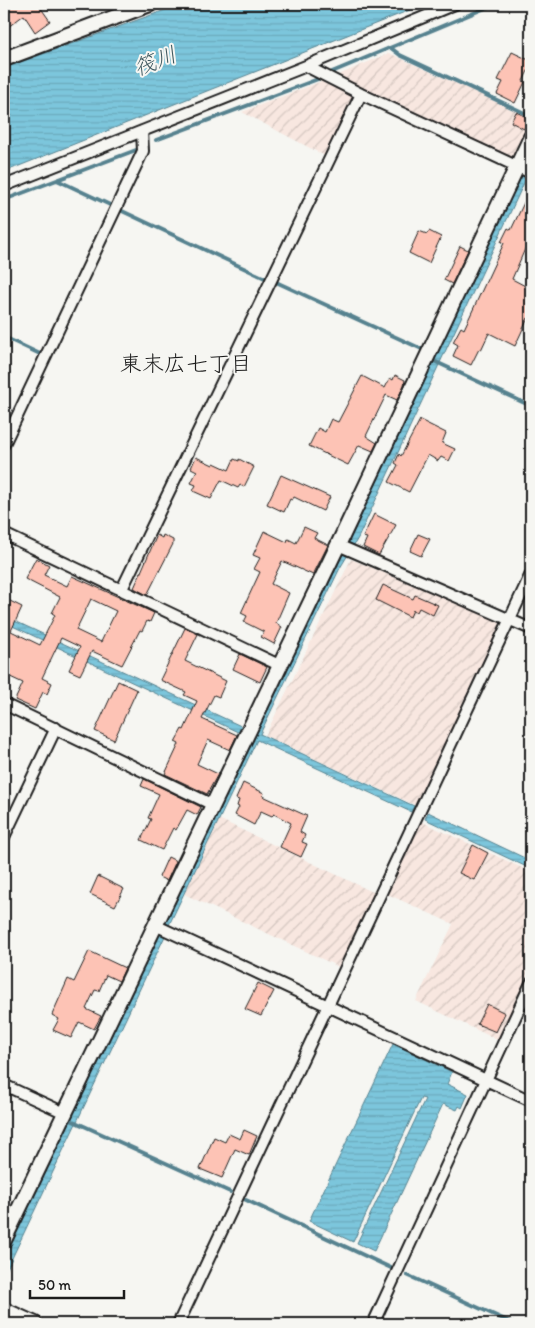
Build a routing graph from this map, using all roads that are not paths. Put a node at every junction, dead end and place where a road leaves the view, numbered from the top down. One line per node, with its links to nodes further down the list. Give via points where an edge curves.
1 (150, 4): 3 (street)
2 (455, 4): 4 (street)
3 (4, 59)
4 (306, 66): 5 (street); 6 (street)
5 (361, 94): 8 (street); 14 (street)
6 (142, 131): 9 (street); 10 (street, via 143,151)
7 (531, 137): 8 (street)
8 (526, 170): 12 (street)
9 (4, 186)
10 (4, 444)
11 (4, 534): 14 (street)
12 (344, 548): 15 (street); 17 (street)
13 (531, 574): 15 (street)
14 (122, 589): 17 (street)
15 (509, 620): 16 (street); 24 (street)
16 (531, 629)
17 (279, 665): 20 (street)
18 (4, 704): 19 (street)
19 (56, 728): 20 (street); 21 (street)
20 (213, 805): 22 (street)
21 (4, 837)
22 (154, 925): 24 (street); 28 (street)
23 (531, 983): 25 (street)
24 (327, 1006): 25 (street); 32 (street)
25 (485, 1081): 27 (street); 33 (street)
26 (4, 1085): 28 (street)
27 (531, 1101)
28 (65, 1113): 29 (street)
29 (4, 1240)
30 (4, 1310): 31 (street)
31 (35, 1324)
32 (178, 1324)
33 (373, 1324)

